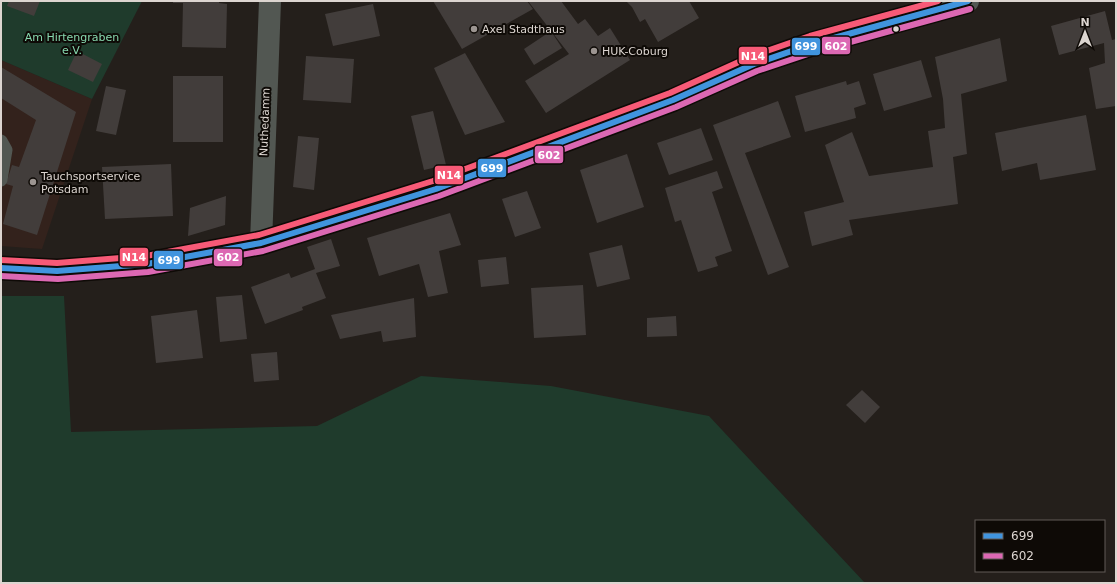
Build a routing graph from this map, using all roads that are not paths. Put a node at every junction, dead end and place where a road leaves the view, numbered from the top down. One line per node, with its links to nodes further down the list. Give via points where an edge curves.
1 (270, 1): 5 (street, Nuthedamm)
2 (968, 1): 5 (street, via 779,55 673,100 436,189)
3 (1, 141): 4 (lane, via 6,150)
4 (1, 180)
5 (261, 243): 6 (street, via 147,264 57,271)
6 (1, 268)

